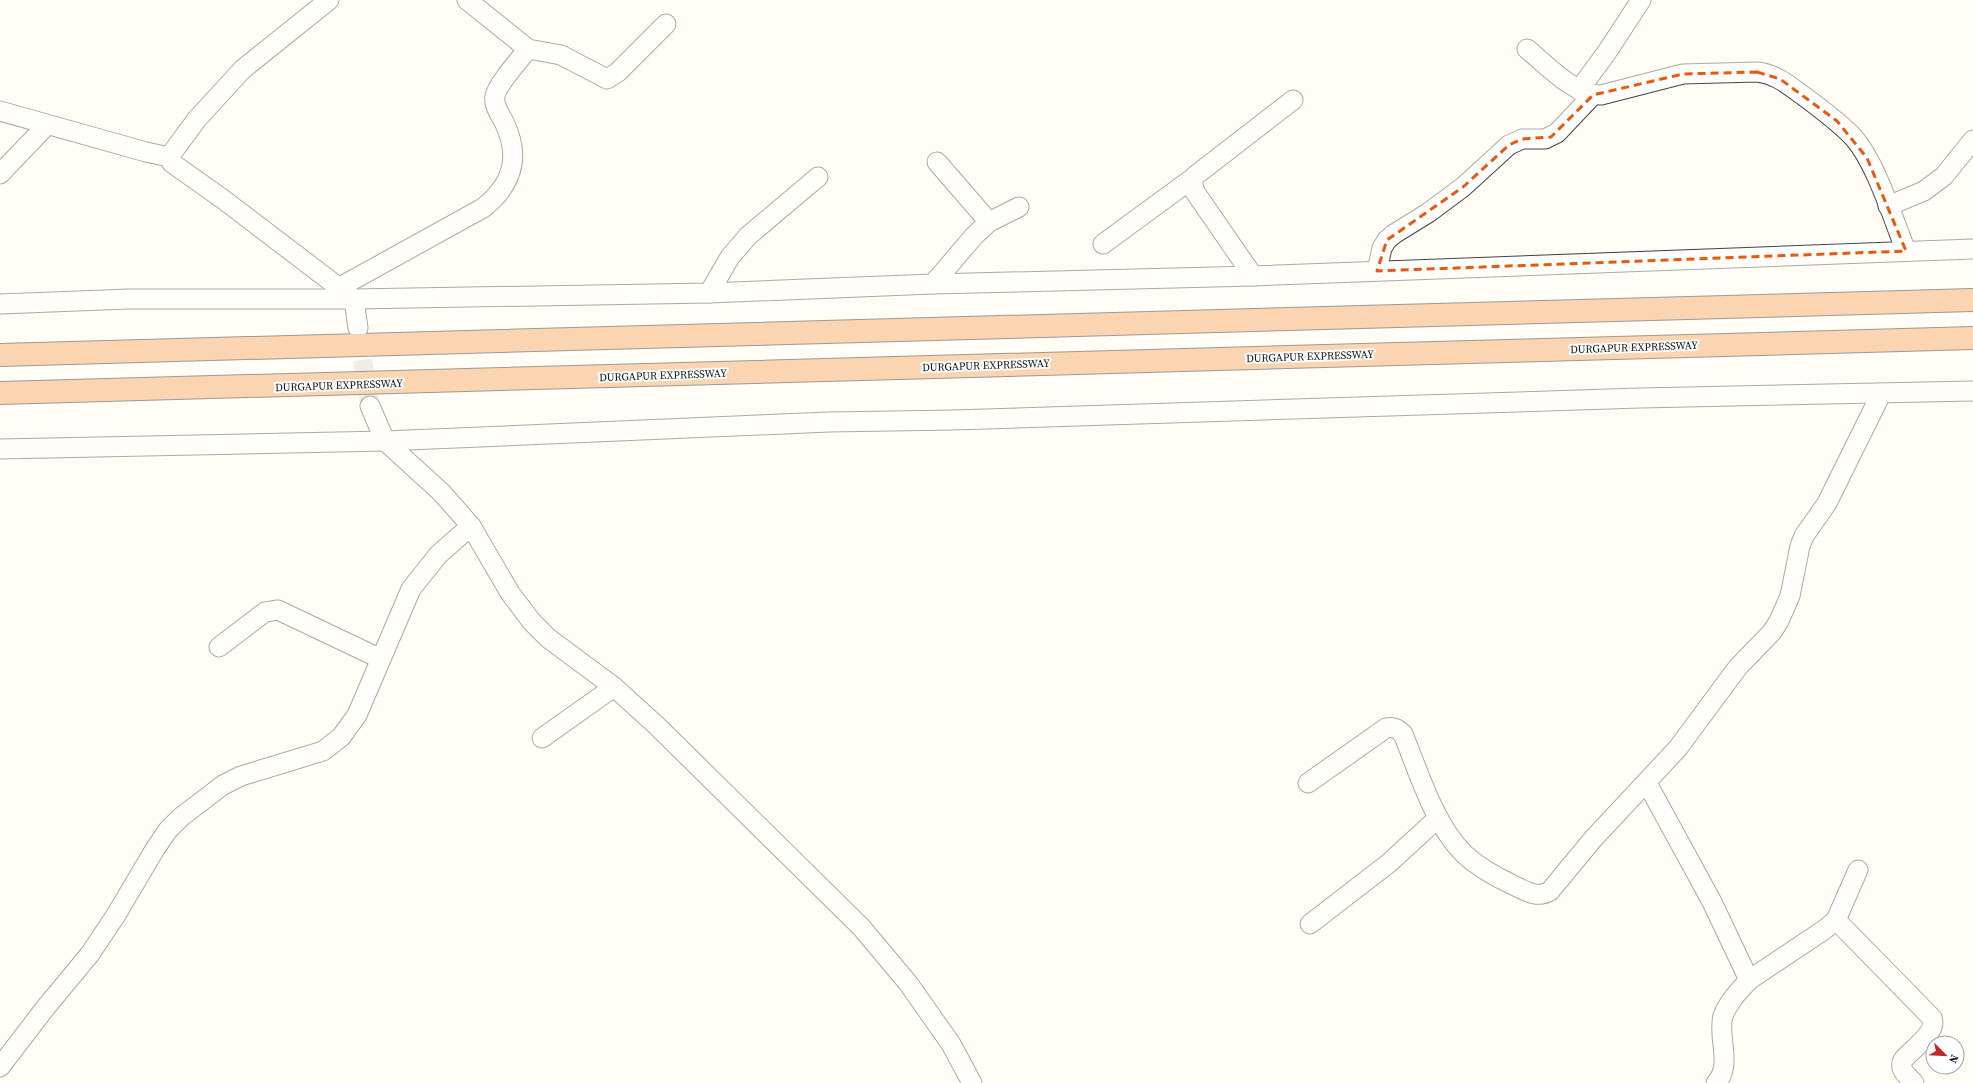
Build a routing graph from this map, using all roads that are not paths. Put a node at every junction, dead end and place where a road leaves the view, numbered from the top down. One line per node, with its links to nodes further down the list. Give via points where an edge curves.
1 (329, 0): 12 (street, via 243,69 197,119)
2 (467, 0): 5 (street)
3 (1641, 0): 7 (street, via 1607,52)
4 (666, 24): 5 (street, via 618,72 607,79 561,55)
5 (528, 49): 26 (street, via 495,96 495,104 511,144 511,172 501,191 483,208)
6 (1527, 49): 7 (street)
7 (1586, 93): 17 (street, via 1601,95 1683,74 1769,74 1780,79 1838,122 1855,139 1867,158); 23 (street, via 1557,133 1545,139 1522,139 1508,145 1463,187 1390,237 1382,248)
8 (1293, 100): 16 (street)
9 (0, 111): 10 (street)
10 (47, 125): 12 (street); 14 (street)
11 (1973, 140): 17 (street, via 1944,176 1924,191)
12 (169, 157): 26 (street, via 172,163)
13 (937, 162): 19 (street)
14 (0, 174)
15 (818, 177): 27 (street, via 748,236 730,257)
16 (1193, 178): 20 (street); 24 (street, via 1195,192)
17 (1888, 206): 22 (street)
18 (1019, 207): 19 (street)
19 (989, 222): 25 (street)
20 (1103, 244)
21 (1973, 249): 22 (street)
22 (1906, 251): 23 (street)
23 (1377, 271): 24 (street)
24 (1252, 276): 25 (street)
25 (933, 284): 27 (street)
26 (347, 293): 27 (street); 29 (street); 30 (street)
27 (709, 293)
28 (1973, 300): 32 (highway)
29 (0, 304)
30 (358, 328)
31 (1973, 338): 34 (highway, DURGAPUR EXPRESSWAY)
32 (0, 355)
33 (1973, 391): 35 (street)
34 (0, 394)
35 (1881, 394): 37 (street, via 828,422); 45 (street, via 1827,503 1804,536 1790,596 1779,621 1772,632 1738,666 1678,748)
36 (370, 406): 37 (street)
37 (385, 441): 38 (street); 39 (street, via 442,493)
38 (0, 449)
39 (471, 526): 41 (street, via 438,555 411,589); 42 (street, via 510,593 532,622 548,638)
40 (219, 646): 41 (street, via 265,612 278,610)
41 (381, 659): 51 (street, via 349,728 332,745 323,751 241,776 223,785 168,830 90,954)
42 (614, 687): 43 (street); 52 (street, via 656,725 861,927 908,983 951,1044)
43 (542, 738)
44 (1308, 783): 46 (street, via 1386,728 1394,728 1402,734)
45 (1647, 783): 46 (street, via 1593,839 1550,891 1543,895 1536,895 1501,879 1478,865 1452,840); 50 (street, via 1712,902)
46 (1438, 818): 49 (street, via 1389,863)
47 (1858, 870): 48 (street)
48 (1836, 920): 50 (street); 54 (street, via 1932,1018 1932,1030 1901,1064)
49 (1310, 924)
50 (1749, 980): 53 (street, via 1736,995 1723,1017 1724,1066)
51 (0, 1067)
52 (972, 1083)
53 (1716, 1083)
54 (1914, 1083)

